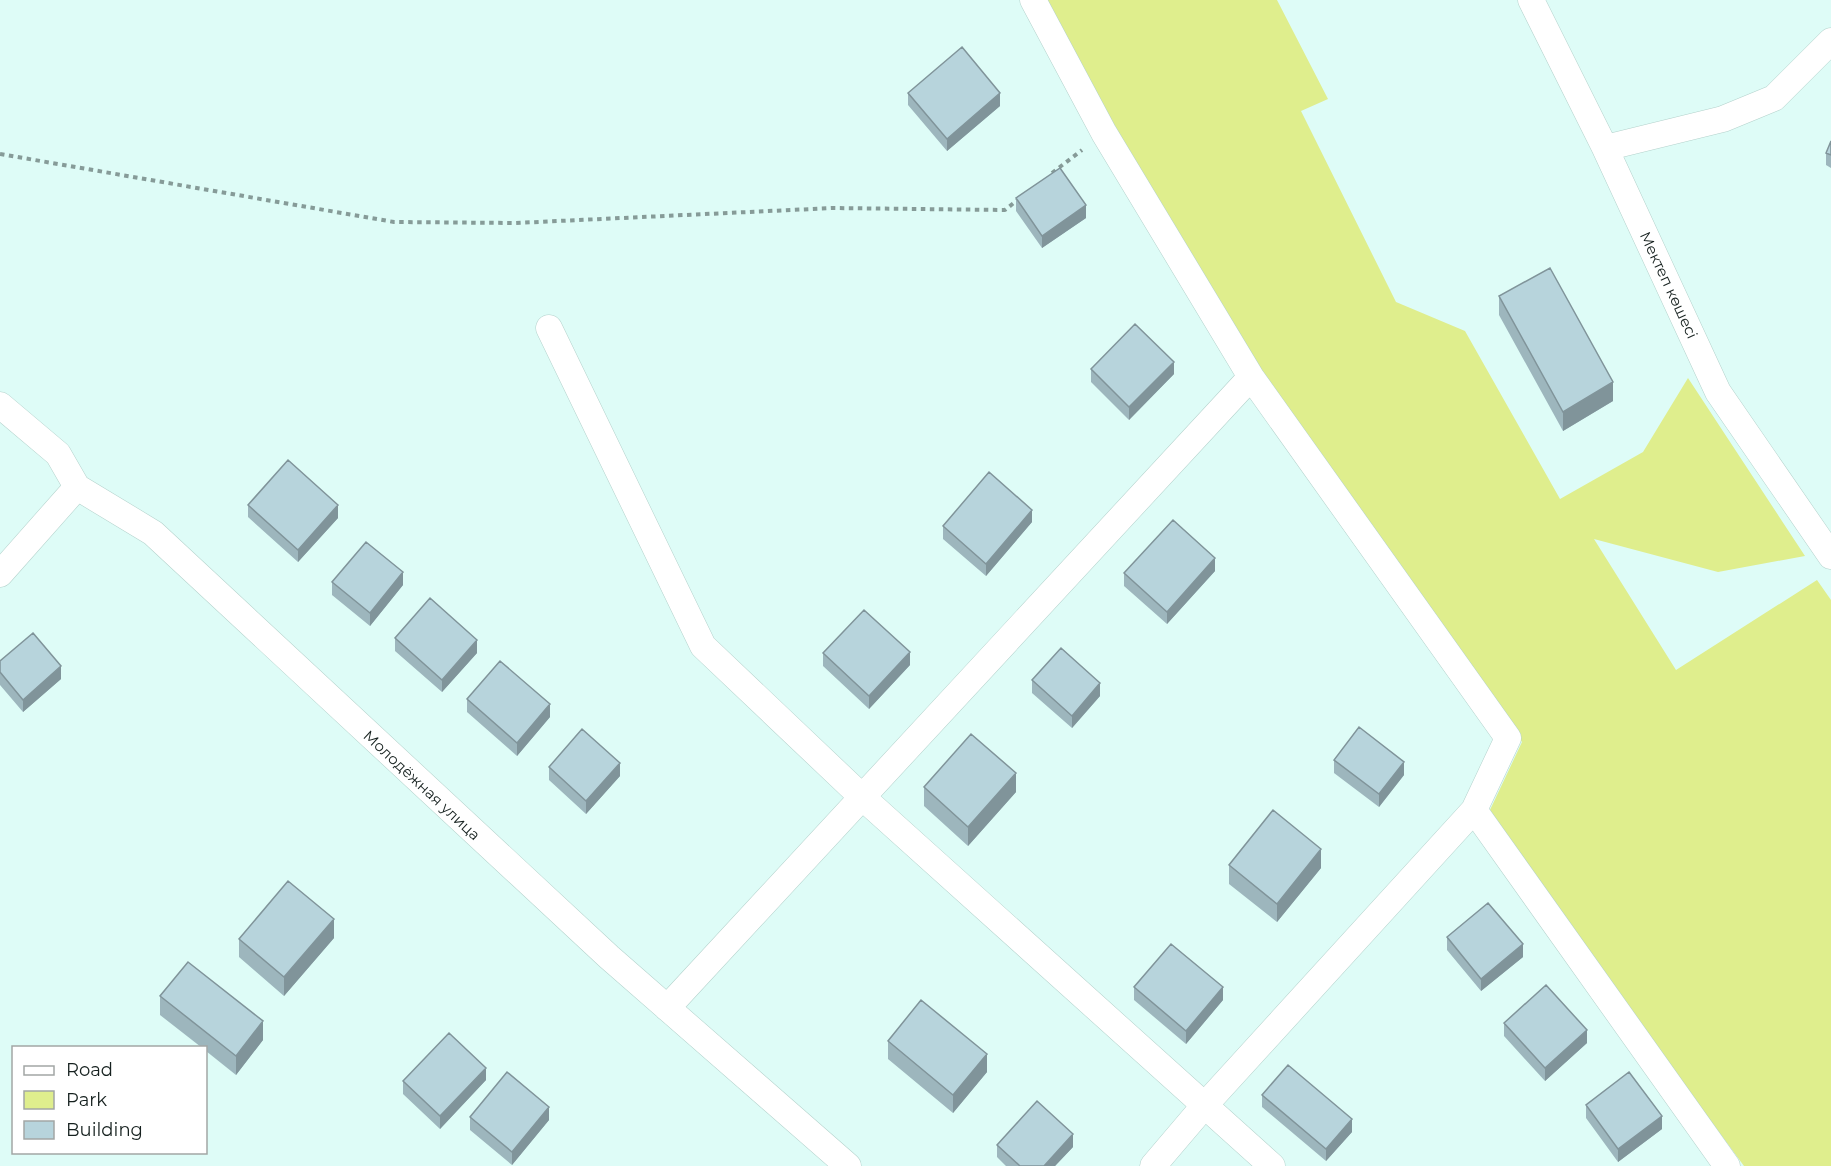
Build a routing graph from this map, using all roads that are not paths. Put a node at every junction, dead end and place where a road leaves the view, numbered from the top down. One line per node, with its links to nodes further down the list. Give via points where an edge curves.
1 (1033, 0): 6 (street, via 1104,133)
2 (1531, 0): 4 (street, Мектеп көшесі)
3 (1831, 41): 4 (street, via 1774,98 1723,119)
4 (1605, 148): 9 (street, Мектеп көшесі, via 1718,392)
5 (549, 328): 11 (street, via 703,646)
6 (1251, 378): 11 (street); 12 (street, via 1509,738)
7 (0, 405): 8 (street, Молодёжная улица, via 58,454)
8 (77, 487): 10 (street); 13 (street, Молодёжная улица, via 153,533)
9 (1831, 556)
10 (0, 574)
11 (861, 796): 13 (street); 14 (street)
12 (1474, 810): 14 (street); 18 (street)
13 (667, 1008): 15 (street, Молодёжная улица)
14 (1204, 1106): 16 (street); 17 (street)
15 (848, 1166)
16 (1153, 1166)
17 (1272, 1166)
18 (1727, 1166)

